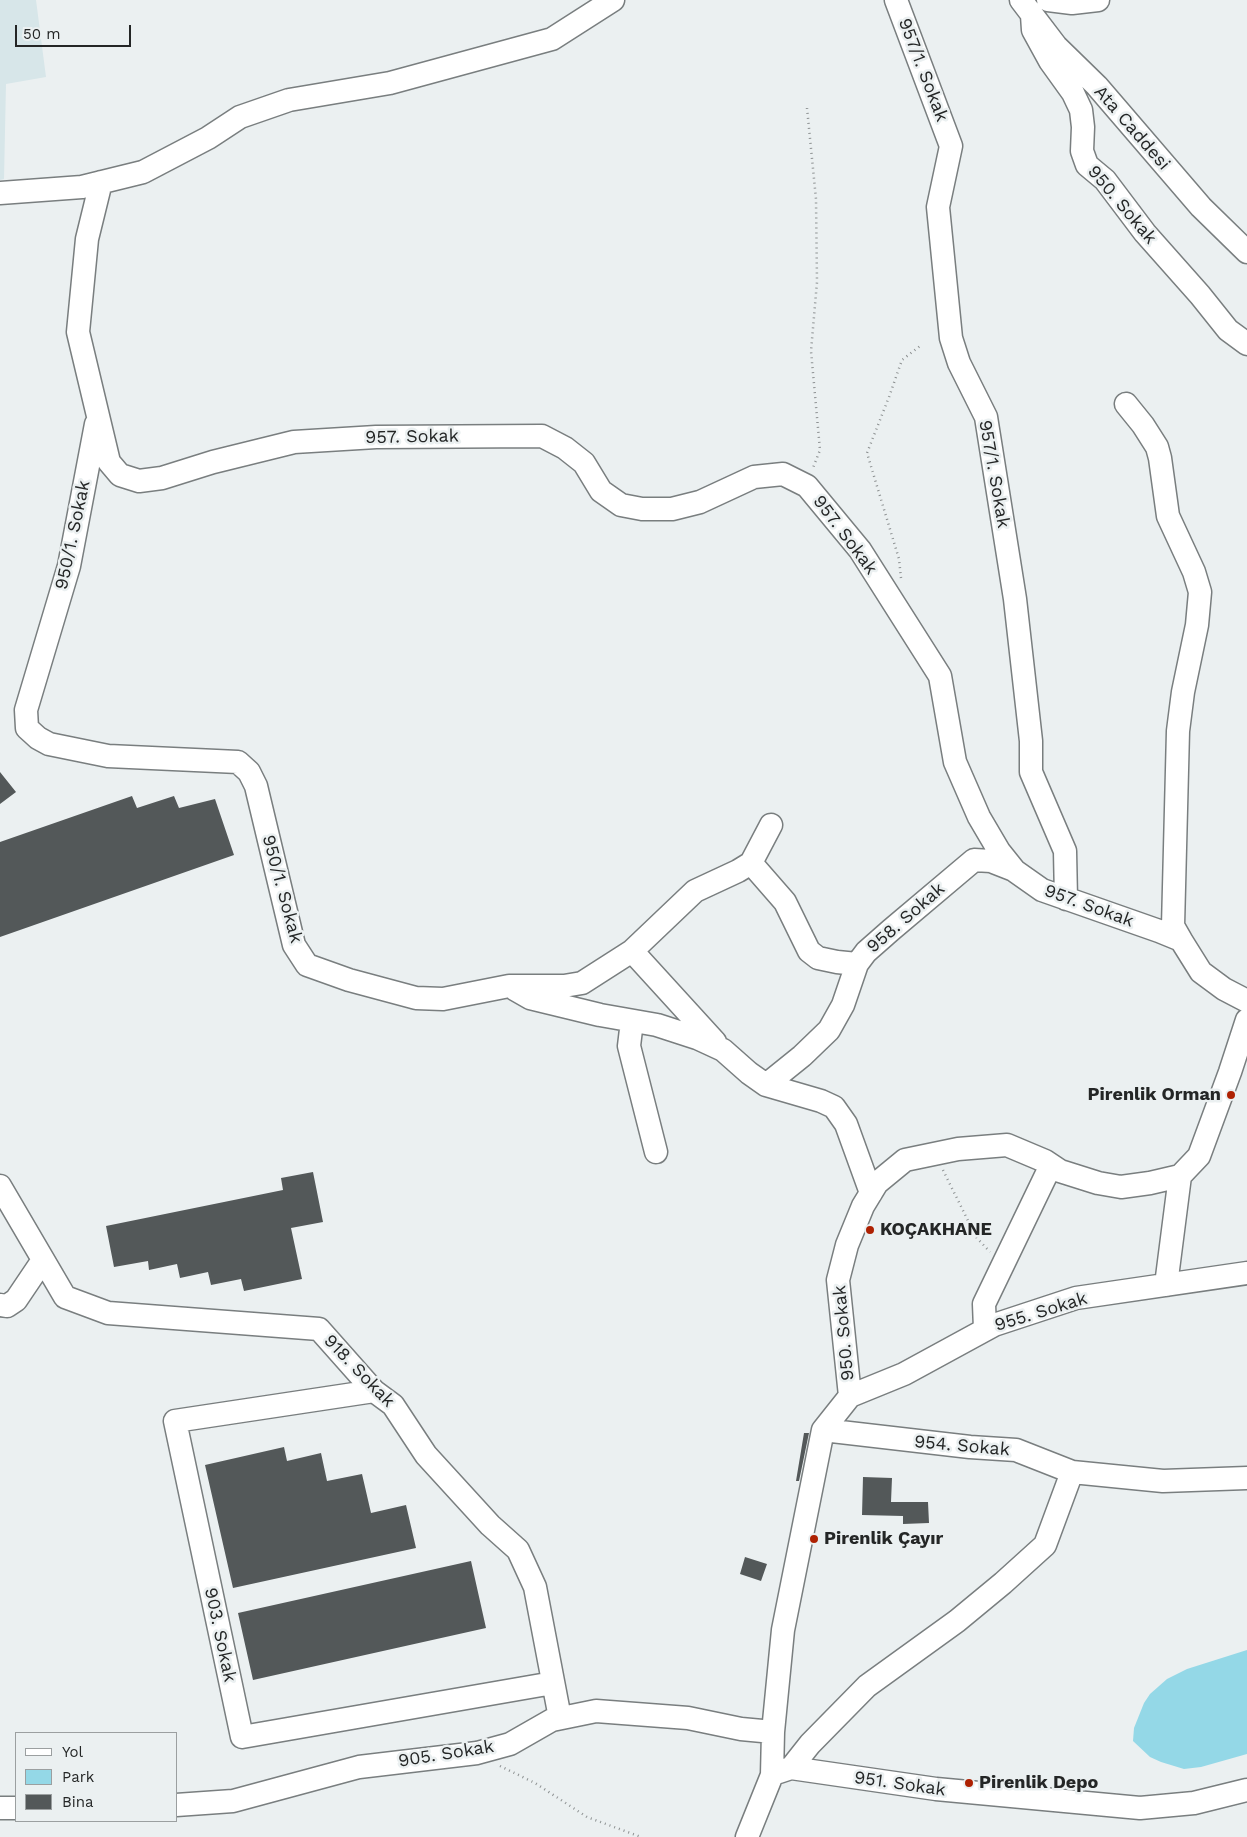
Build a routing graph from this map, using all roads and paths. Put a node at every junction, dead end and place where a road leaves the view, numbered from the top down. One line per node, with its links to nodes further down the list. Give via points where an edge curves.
1 (613, 0): 7 (street, via 552,39 390,83 289,100 240,117 143,172)
2 (896, 0): 19 (street, 957/1. Sokak, via 951,146 938,207 951,338 959,363 986,417 1015,599 1031,741 1030,772 1065,851)
3 (1048, 0): 4 (street, via 1072,3)
4 (1098, 0)
5 (1026, 8): 9 (street, Ata Caddesi, via 1056,46 1097,86 1201,207); 10 (street, 950. Sokak, via 1033,30 1081,110 1084,127 1082,152 1087,165 1105,180 1145,233 1228,330)
6 (807, 108): 14 (path, via 816,199 817,282 811,352 820,450)
7 (101, 182): 8 (street, via 82,187); 13 (street, 957. Sokak, via 87,239 78,332)
8 (0, 194)
9 (1247, 252)
10 (1247, 344)
11 (920, 346): 15 (path, via 902,360 867,453 899,559)
12 (1126, 404): 20 (street, via 1157,447 1168,516 1200,592 1178,731 1173,926)
13 (98, 416): 14 (street, 957. Sokak, via 109,462 120,475 138,481 162,478 294,442 376,437 542,436 584,463 601,491 621,504 642,509 672,509 700,502 754,477 783,474); 23 (street, 950/1. Sokak, via 69,566 26,710 27,728 49,744 108,756 238,762 249,772 256,786 294,945 307,965 416,998 443,999)
14 (807, 486): 18 (street, 957. Sokak, via 860,550 940,676 955,762 979,817)
15 (902, 586)
16 (771, 826): 17 (street)
17 (751, 863): 21 (street, via 695,891); 22 (street, via 785,902 810,950 818,958)
18 (1015, 871): 19 (street, 957. Sokak, via 1042,890); 22 (street, 958. Sokak, via 991,861 974,860 866,952)
19 (1066, 899): 20 (street, 957. Sokak)
20 (1181, 940): 24 (street, via 1201,972)
21 (632, 951): 23 (street, via 582,983); 27 (street)
22 (857, 964): 28 (street, 958. Sokak, via 843,1004 829,1030)
23 (509, 986): 26 (street, via 530,998)
24 (1247, 1001)
25 (1247, 1020): 32 (street, via 1199,1156)
26 (632, 1021): 27 (street, via 689,1035); 29 (street, via 629,1046)
27 (723, 1050): 28 (street)
28 (766, 1085): 34 (street, via 834,1107 846,1124)
29 (656, 1152)
30 (937, 1153): 31 (street, 950. Sokak, via 1007,1144); 34 (street, 950. Sokak, via 905,1160 877,1183); 36 (path, via 976,1237)
31 (1051, 1165): 32 (street, 950. Sokak, via 1098,1183 1121,1187); 36 (street)
32 (1180, 1176): 38 (street)
33 (0, 1186): 35 (street, 918. Sokak)
34 (871, 1193): 42 (street, 950. Sokak, via 847,1245 838,1280)
35 (43, 1260): 39 (street, via 16,1300 7,1306); 41 (street, 918. Sokak, via 65,1297 108,1313 319,1329)
36 (1002, 1266): 40 (street, via 984,1304)
37 (1247, 1272): 38 (street, 955. Sokak)
38 (1166, 1285): 40 (street, 955. Sokak, via 1076,1298)
39 (0, 1305)
40 (986, 1330): 42 (street, 955. Sokak, via 904,1374)
41 (374, 1391): 46 (street, 918. Sokak, via 393,1405 426,1454 490,1525 518,1550 535,1587); 46 (street, 903. Sokak, via 175,1421 242,1737)
42 (850, 1396): 43 (street, 950. Sokak)
43 (823, 1430): 44 (street, 954. Sokak, via 1016,1450); 48 (street, 950. Sokak, via 783,1630)
44 (1072, 1472): 45 (street, 954. Sokak, via 1163,1480); 50 (street, via 1045,1545 957,1621 867,1686)
45 (1247, 1478)
46 (553, 1683): 47 (street, 918. Sokak)
47 (560, 1718): 48 (street, 905. Sokak, via 596,1711 688,1718); 49 (street, 905. Sokak, via 510,1744)
48 (772, 1732): 50 (street, 950. Sokak)
49 (477, 1753): 52 (street, 905. Sokak, via 359,1767 232,1801); 55 (path, via 535,1783 587,1817)
50 (781, 1771): 51 (street, 951. Sokak, via 1140,1808 1194,1803); 56 (street)
51 (1247, 1790)
52 (178, 1805)
53 (0, 1808): 54 (street)
54 (15, 1808)
55 (642, 1837)
56 (747, 1837)

